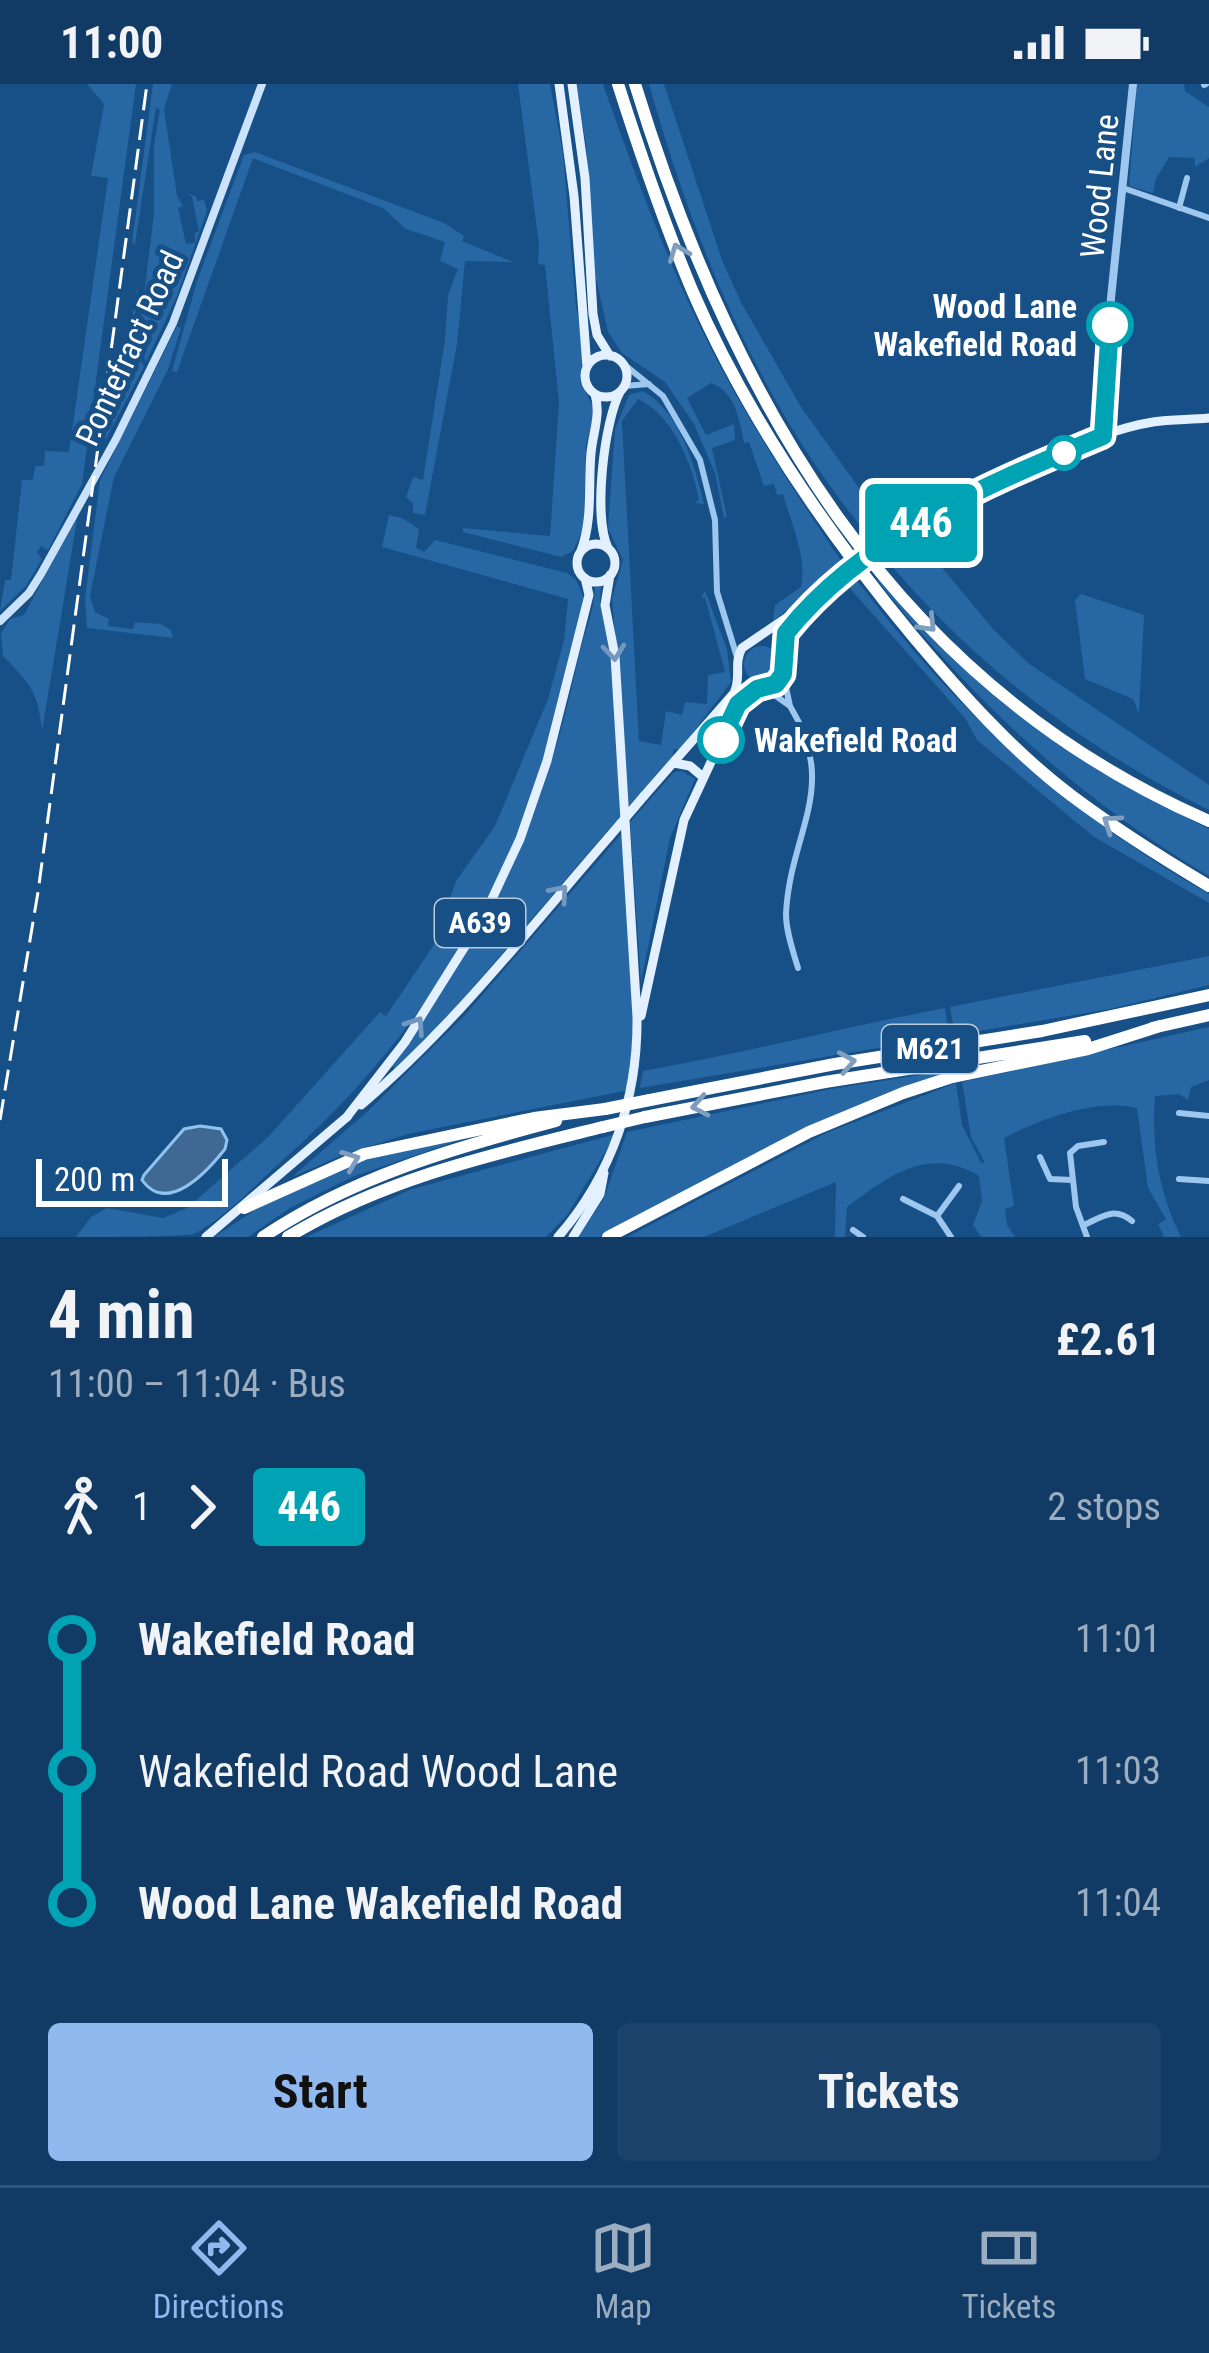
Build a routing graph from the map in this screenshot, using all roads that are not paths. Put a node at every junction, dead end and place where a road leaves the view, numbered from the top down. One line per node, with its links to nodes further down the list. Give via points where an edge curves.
1 (262, 84): 23 (main road, Pontefract Road, via 150,372 41,574)
2 (560, 84): 12 (main road)
3 (572, 84): 11 (main road, via 593,314)
4 (615, 84): 35 (highway, one-way to 4, via 1069,793 960,693 867,580 750,403 693,292)
5 (638, 84): 34 (highway, one-way to 34, via 707,288 792,451 865,559 970,667 1033,718)
6 (1132, 84): 8 (street, Wood Lane)
7 (1186, 178): 9 (street)
8 (1123, 188): 9 (street); 17 (street, Wood Lane)
9 (1180, 208): 10 (street)
10 (1209, 218)
11 (615, 359): 12 (main road, via 599,356); 13 (street); 14 (main road, via 626,372)
12 (587, 367): 15 (main road)
13 (652, 385): 14 (street); 24 (street, via 700,460 715,520 717,592)
14 (622, 389): 15 (main road); 18 (main road, via 605,448 601,524)
15 (595, 394): 19 (main road)
16 (1209, 418): 17 (main road)
17 (1103, 436): 22 (main road, bridge, via 897,537)
18 (608, 548): 19 (main road); 20 (main road)
19 (581, 551): 21 (main road)
20 (610, 575): 21 (main road); 40 (main road, one-way to 40, via 605,605 615,656)
21 (585, 578): 46 (main road, A639, one-way to 21, via 448,976 520,839 565,703 589,595)
22 (824, 593): 25 (main road); 26 (main road, via 786,633)
23 (2, 618)
24 (730, 631): 25 (street); 27 (street)
25 (749, 642): 26 (main road, via 768,641); 27 (main road)
26 (782, 652): 28 (main road)
27 (737, 657): 29 (main road)
28 (783, 674): 30 (main road); 31 (street)
29 (739, 677): 30 (main road); 32 (main road)
30 (762, 689): 31 (street); 33 (main road, via 738,704)
31 (790, 706): 36 (street, via 813,758 786,918)
32 (674, 763): 33 (main road); 46 (main road, one-way to 32, bridge, via 459,1011)
33 (703, 777): 40 (main road, via 671,868)
34 (1209, 821)
35 (1209, 886)
36 (798, 968)
37 (1209, 995): 42 (highway, M621, one-way to 37, bridge)
38 (1209, 1015): 39 (highway, M621)
39 (1160, 1026): 63 (highway, M621, via 903,1093 809,1132); 66 (highway, M621, one-way to 66, bridge, via 603,1127 399,1183)
40 (638, 1038): 49 (main road, via 626,1114)
41 (1190, 1104): 44 (street)
42 (605, 1109): 57 (highway, M621, one-way to 42, via 387,1148); 65 (highway, M621, via 377,1176)
43 (1179, 1113): 44 (street)
44 (1191, 1114): 45 (street)
45 (1209, 1116)
46 (346, 1118): 57 (main road)
47 (1104, 1142): 51 (street, via 1073,1149)
48 (1040, 1157): 51 (street, via 1050,1179)
49 (604, 1167): 67 (main road); 68 (main road, via 600,1194)
50 (1179, 1178): 52 (street)
51 (1072, 1180): 60 (street)
52 (1209, 1181)
53 (943, 1185): 55 (street)
54 (959, 1186): 55 (street)
55 (952, 1196): 58 (street)
56 (903, 1199): 58 (street)
57 (244, 1208): 64 (main road)
58 (937, 1216): 70 (street)
59 (1132, 1221): 60 (street, via 1111,1212)
60 (1084, 1225): 71 (street)
61 (869, 1228): 69 (street)
62 (853, 1230): 69 (street)
63 (613, 1236)
64 (206, 1237)
65 (263, 1237)
66 (288, 1237)
67 (558, 1237)
68 (573, 1237)
69 (863, 1237)
70 (951, 1237)
71 (1087, 1237)

